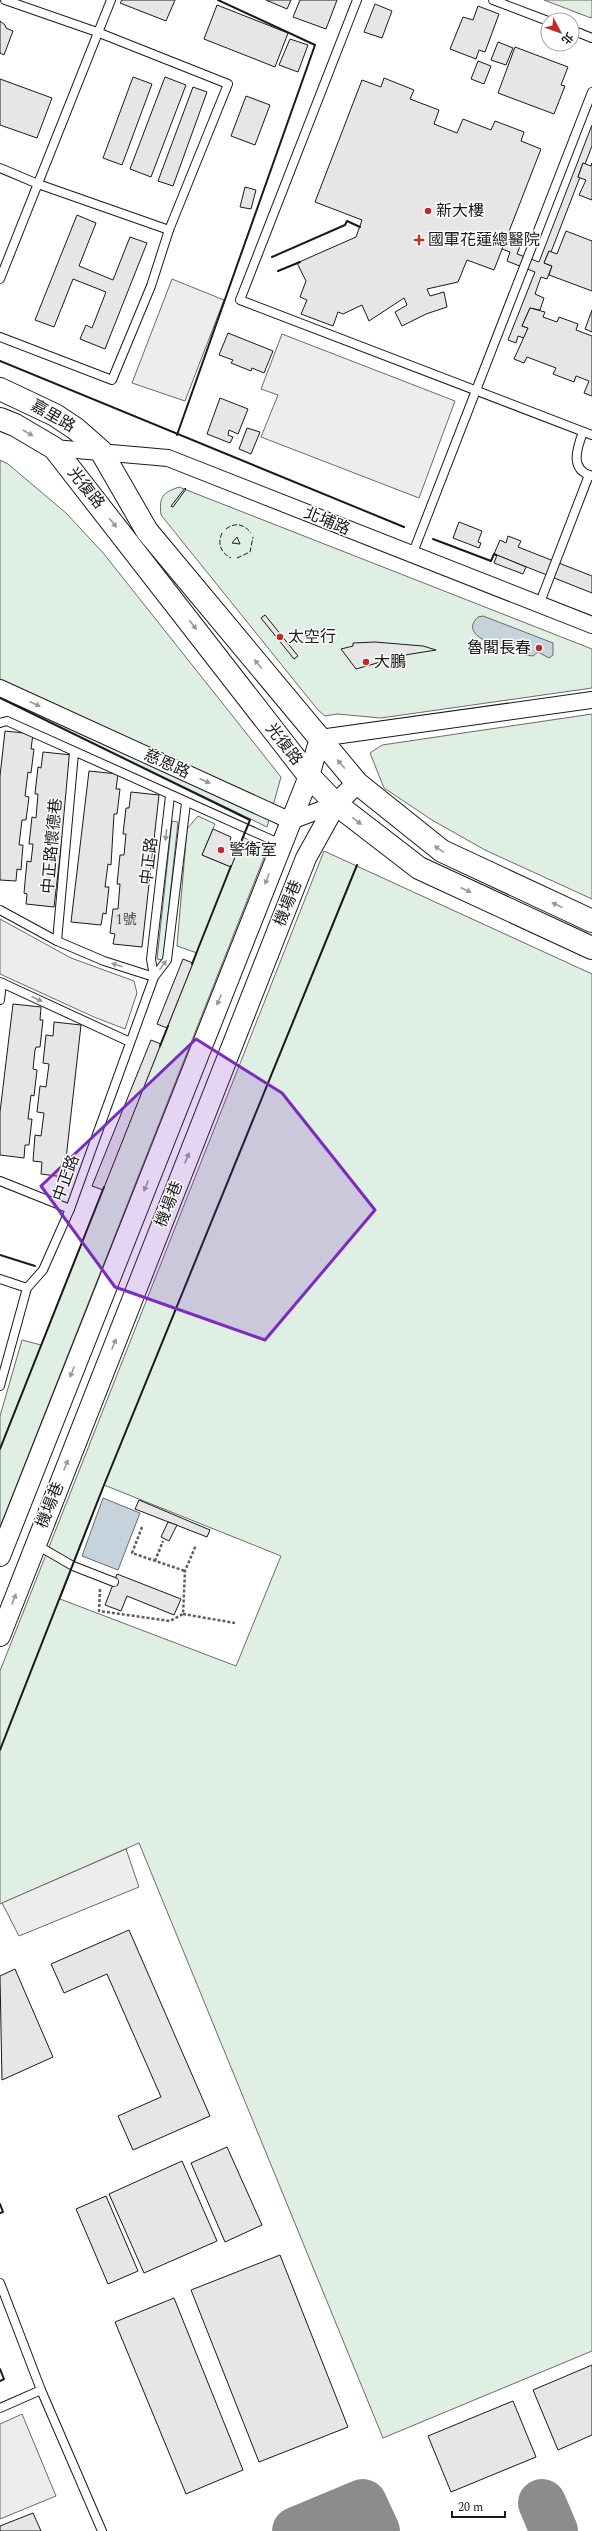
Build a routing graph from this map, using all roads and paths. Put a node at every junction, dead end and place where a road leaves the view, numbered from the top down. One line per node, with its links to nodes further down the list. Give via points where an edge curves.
1 (5, 0): 6 (lane)
2 (111, 0): 6 (lane)
3 (357, 0): 16 (lane, via 240,300)
4 (493, 0): 5 (lane)
5 (540, 18)
6 (97, 32): 11 (lane); 12 (lane, via 228,84)
7 (580, 33): 8 (lane)
8 (592, 38)
9 (592, 92): 16 (lane)
10 (0, 168): 11 (lane)
11 (38, 184): 12 (lane); 13 (lane)
12 (169, 230): 14 (lane, via 151,286 112,380)
13 (0, 279)
14 (0, 337)
15 (0, 389): 21 (main road, 嘉里路, via 55,414)
16 (476, 391): 18 (lane); 23 (lane)
17 (0, 419): 20 (main road, 嘉里路, one-way to 20)
18 (583, 432): 19 (lane); 22 (lane, via 576,450 576,458 583,471)
19 (592, 435)
20 (54, 448): 21 (street, 北埔路); 31 (main road, 光復路, one-way to 31)
21 (100, 451): 23 (street, 北埔路, via 168,458); 29 (main road, 光復路, one-way to 21, via 147,530)
22 (591, 475): 24 (lane)
23 (412, 555): 24 (street, 北埔路)
24 (539, 605): 25 (street, 北埔路)
25 (592, 626)
26 (0, 688): 36 (street, 慈恩路, one-way to 36)
27 (592, 700): 29 (street)
28 (3, 722): 30 (lane)
29 (320, 738): 31 (street, 機場巷); 32 (main road, 光復路, one-way to 29)
30 (74, 753): 33 (lane); 41 (lane, 中正路懷德巷)
31 (309, 776): 35 (main road, 光復路); 36 (street, 機場巷)
32 (357, 783): 35 (street, 機場巷); 39 (main road, 光復路, one-way to 32, via 442,852)
33 (170, 796): 34 (lane); 44 (lane, 中正路, one-way to 44, via 151,959)
34 (186, 803): 37 (lane); 44 (lane, 中正路, one-way to 34, via 167,960)
35 (336, 804): 36 (street); 42 (street, 機場巷, via 306,858); 43 (main road, 光復路, one-way to 43, via 419,868)
36 (291, 821): 37 (street, 機場巷)
37 (281, 844): 40 (street, 機場巷, one-way to 40)
38 (0, 910): 41 (lane)
39 (592, 921)
40 (245, 935): 42 (street); 57 (street, 機場巷, one-way to 57)
41 (57, 941): 44 (lane, one-way to 41, via 104,961)
42 (271, 946): 55 (street, 機場巷, one-way to 42)
43 (592, 948)
44 (154, 977): 47 (lane, 中正路)
45 (1, 982): 46 (lane); 47 (lane, one-way to 47)
46 (0, 1000)
47 (130, 1042): 49 (lane, 中正路)
48 (0, 1181): 49 (lane)
49 (70, 1209): 51 (lane, 中正路, via 43,1270)
50 (0, 1279): 51 (lane)
51 (27, 1288): 52 (lane, 中正路)
52 (0, 1386)
53 (142, 1527): 58 (path, via 132,1552)
54 (163, 1541): 58 (path)
55 (35, 1544): 60 (lane, via 73,1566); 64 (street, 機場巷, one-way to 55)
56 (196, 1545): 59 (path)
57 (0, 1556)
58 (155, 1561): 59 (path)
59 (185, 1571): 62 (path)
60 (100, 1577): 61 (lane); 62 (path, via 99,1611 170,1622)
61 (114, 1582)
62 (183, 1614): 63 (path)
63 (235, 1623)
64 (0, 1636)
65 (0, 2283): 66 (lane)
66 (41, 2390): 67 (lane); 68 (lane)
67 (0, 2408)
68 (102, 2531)

